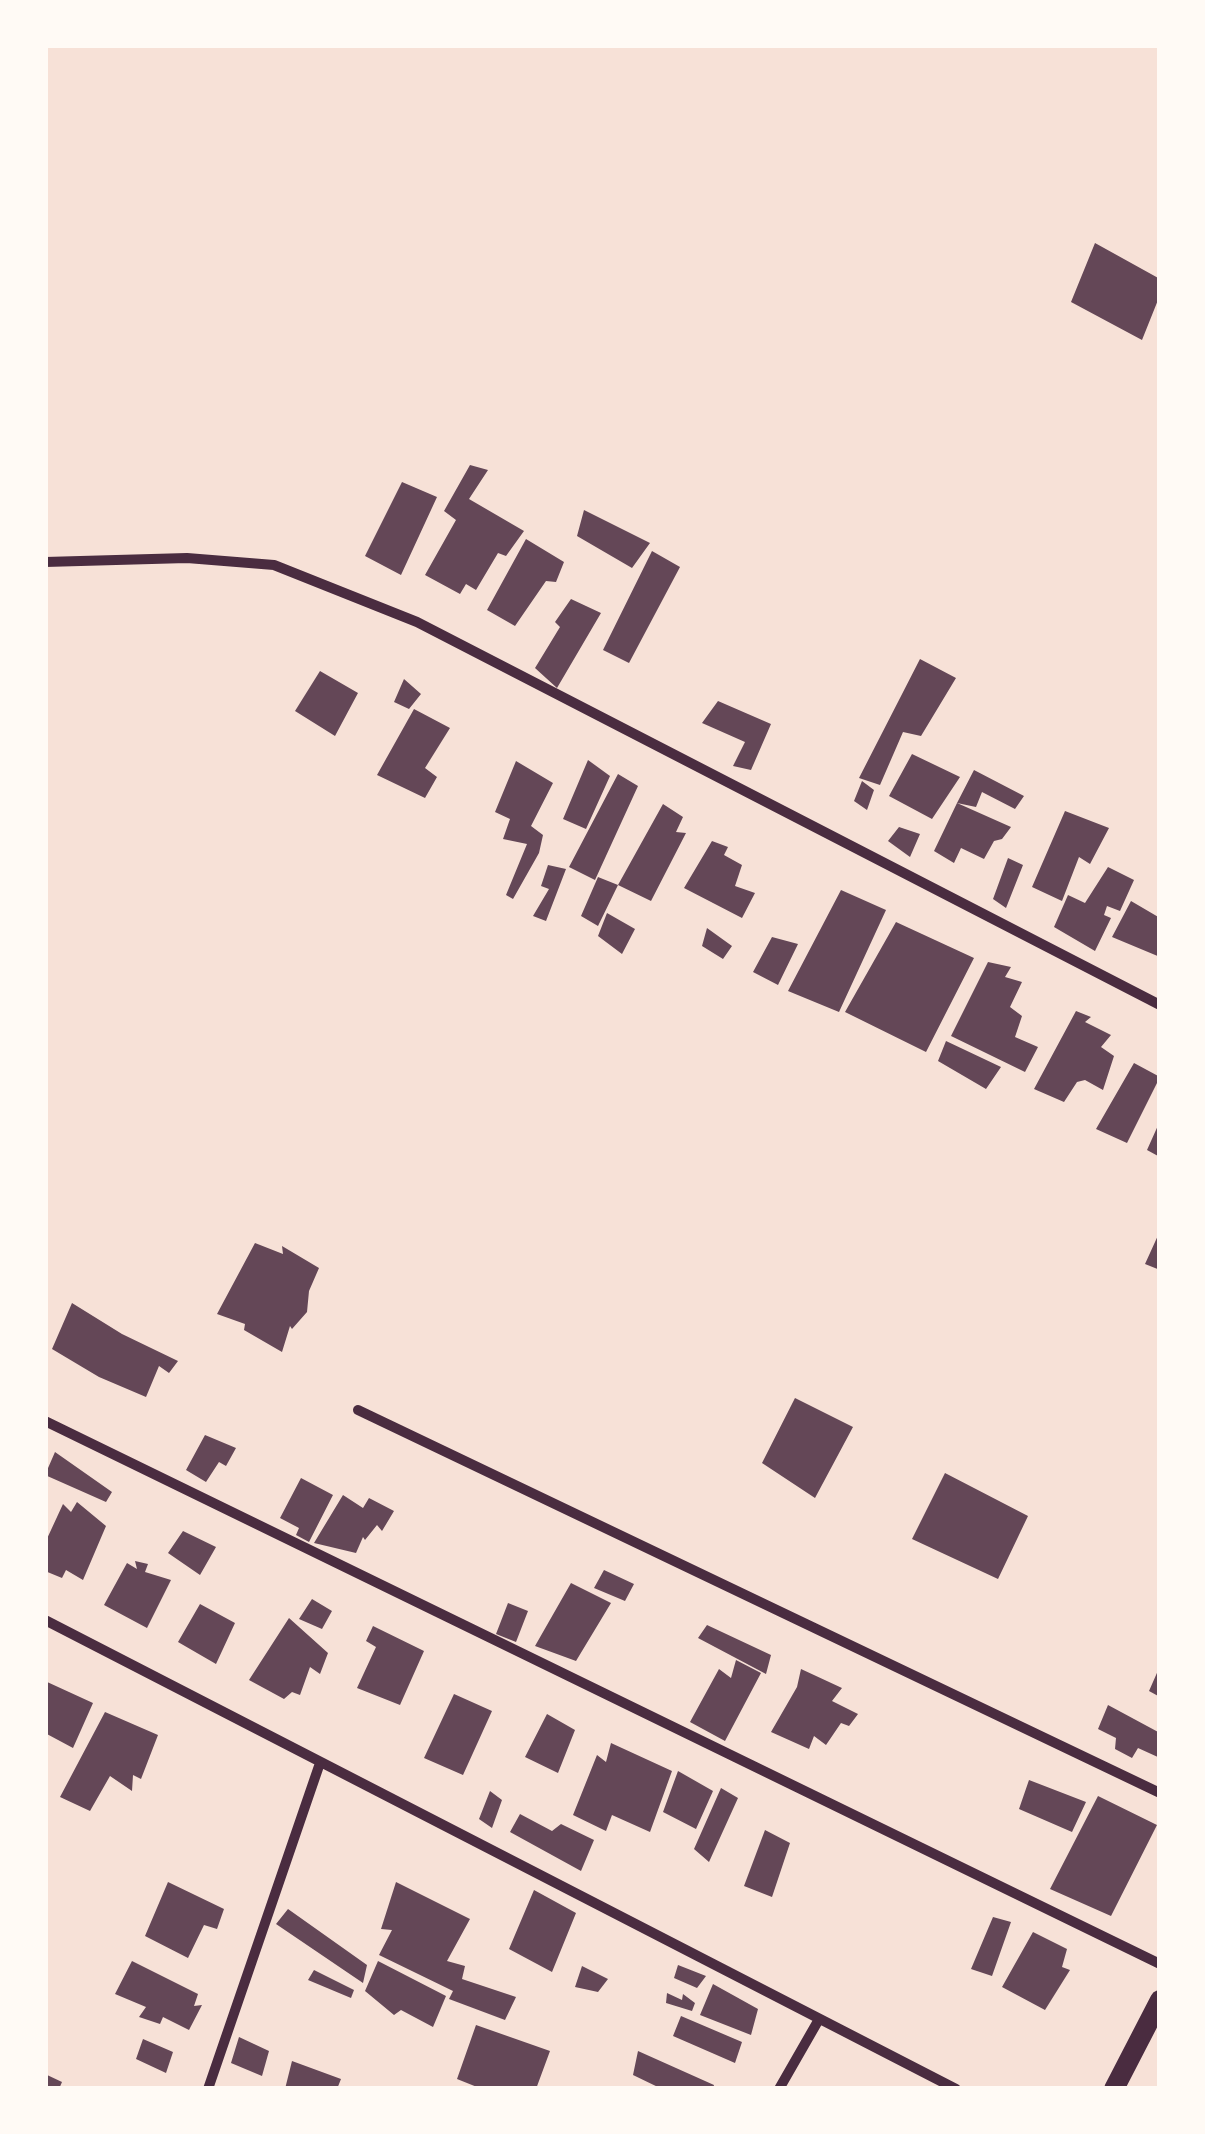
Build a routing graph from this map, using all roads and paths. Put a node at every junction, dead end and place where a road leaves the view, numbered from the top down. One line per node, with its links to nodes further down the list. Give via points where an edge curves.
1 (45, 562): 2 (street, via 186,558 274,565 416,622)
2 (1160, 1005)
3 (358, 1410): 7 (street)
4 (45, 1421): 8 (street)
5 (45, 1620): 6 (street)
6 (320, 1762): 10 (street); 11 (street)
7 (1160, 1793)
8 (1160, 1964)
9 (1160, 2000): 14 (main road)
10 (818, 2021): 12 (street); 13 (street)
11 (208, 2089)
12 (779, 2089)
13 (956, 2089)
14 (1114, 2089)

